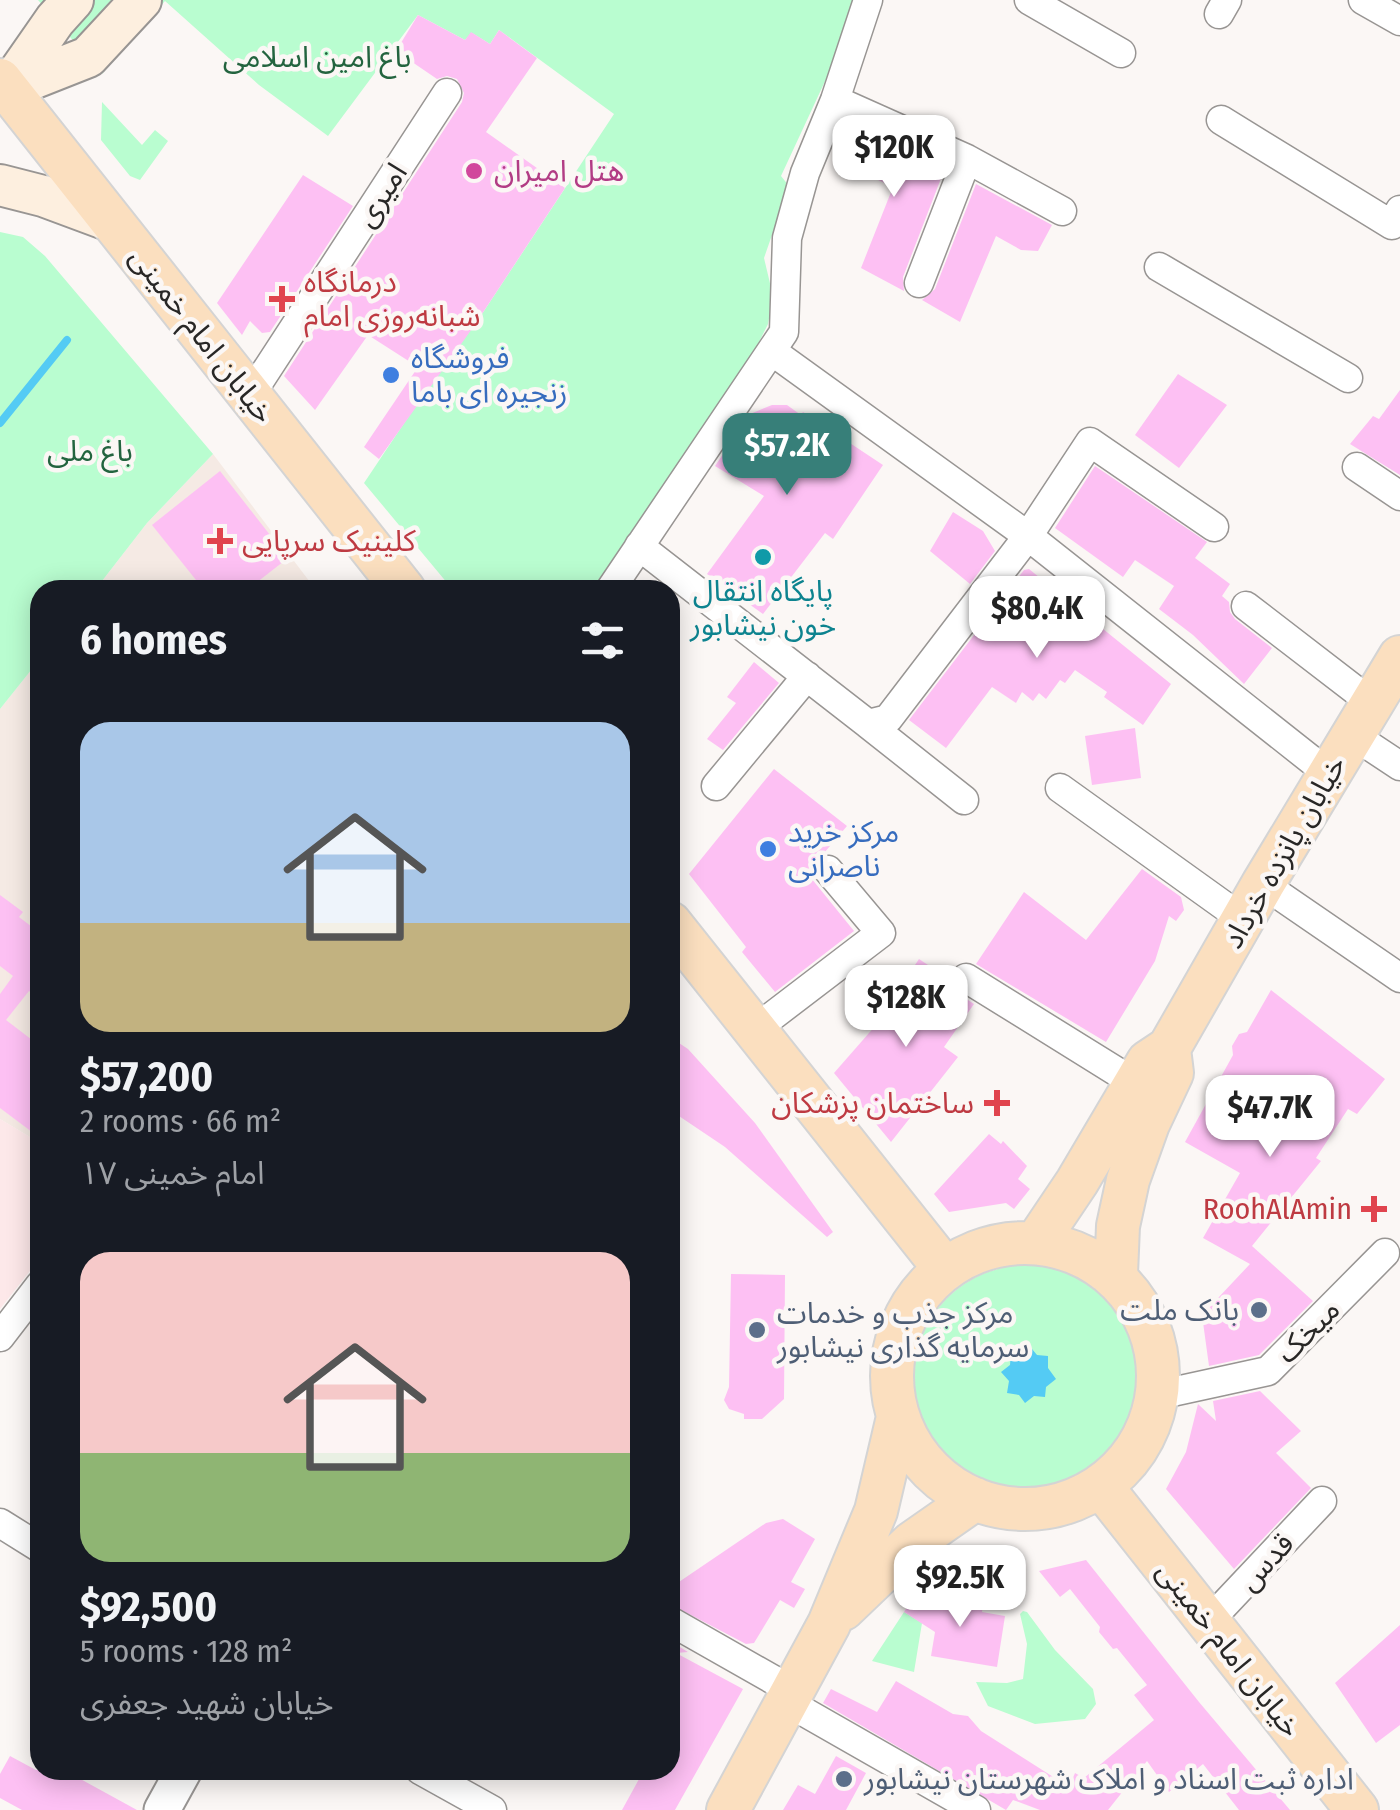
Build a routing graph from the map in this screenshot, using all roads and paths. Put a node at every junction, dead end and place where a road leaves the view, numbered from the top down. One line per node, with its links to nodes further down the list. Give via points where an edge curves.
1 (73, 0): 8 (main road)
2 (141, 0): 8 (main road, via 88,57)
3 (868, 0): 10 (street)
4 (1029, 0): 7 (street)
5 (1363, 0): 6 (street)
6 (1400, 21)
7 (1122, 53)
8 (2, 88): 16 (main road, خیابان امام خمینی)
9 (447, 93): 21 (street, امیری)
10 (835, 100): 12 (street); 19 (street, via 804,173 787,238 784,332)
11 (1221, 120): 15 (street)
12 (967, 159): 14 (street); 18 (street)
13 (0, 185): 16 (main road)
14 (1062, 211)
15 (1396, 217)
16 (114, 222): 21 (main road, خیابان امام خمینی)
17 (1159, 267): 20 (street)
18 (919, 283)
19 (773, 352): 25 (street); 26 (street)
20 (1348, 378)
21 (249, 396): 27 (main road, خیابان امام خمینی)
22 (1356, 466): 23 (street)
23 (1400, 496)
24 (1214, 526): 25 (street, via 1090,442)
25 (1028, 536): 33 (street, via 888,719); 35 (street)
26 (640, 546): 28 (street); 31 (street)
27 (396, 580)
28 (617, 580)
29 (1246, 606): 32 (street)
30 (1400, 657): 32 (main road, خیابان پانزده خرداد)
31 (806, 676): 33 (street); 36 (street)
32 (1363, 719): 34 (street); 35 (main road, خیابان پانزده خرداد)
33 (868, 724): 38 (street)
34 (1400, 766)
35 (1329, 774): 40 (main road, خیابان پانزده خرداد)
36 (716, 786)
37 (1060, 788): 40 (street)
38 (964, 800)
39 (828, 870): 44 (street, via 881,933)
40 (1253, 902): 43 (street); 45 (main road, خیابان پانزده خرداد)
41 (680, 936): 44 (main road)
42 (966, 978): 46 (street)
43 (1400, 978)
44 (754, 1030): 49 (main road)
45 (1169, 1048): 46 (main road, خیابان پانزده خرداد, via 1148,1062); 50 (main road, خیابان پانزده خرداد, via 1172,1073 1128,1180)
46 (1135, 1083): 47 (main road, خیابان پانزده خرداد)
47 (1036, 1242): 49 (main road, via 972,1253); 50 (main road, via 1066,1248)
48 (1385, 1253): 53 (street, میخک, via 1268,1370)
49 (945, 1269): 54 (main road, via 921,1292 898,1336 892,1384)
50 (1116, 1274): 53 (main road, via 1147,1318 1158,1356)
51 (30, 1298): 52 (street)
52 (0, 1338)
53 (1158, 1396): 55 (main road, via 1128,1462)
54 (898, 1416): 56 (main road, via 914,1450 938,1477); 61 (main road, via 876,1511)
55 (1101, 1486): 56 (main road, via 1049,1507); 60 (main road, خیابان امام خمینی)
56 (975, 1499): 61 (main road, via 912,1543)
57 (1322, 1502): 60 (street, قدس)
58 (0, 1523): 59 (street)
59 (30, 1542)
60 (1208, 1622): 70 (main road, خیابان امام خمینی)
61 (828, 1624): 63 (main road)
62 (680, 1628): 63 (street)
63 (790, 1697): 68 (main road); 69 (street)
64 (178, 1780): 66 (street)
65 (438, 1780): 67 (street)
66 (162, 1810)
67 (492, 1810)
68 (728, 1810)
69 (976, 1810)
70 (1358, 1810)

